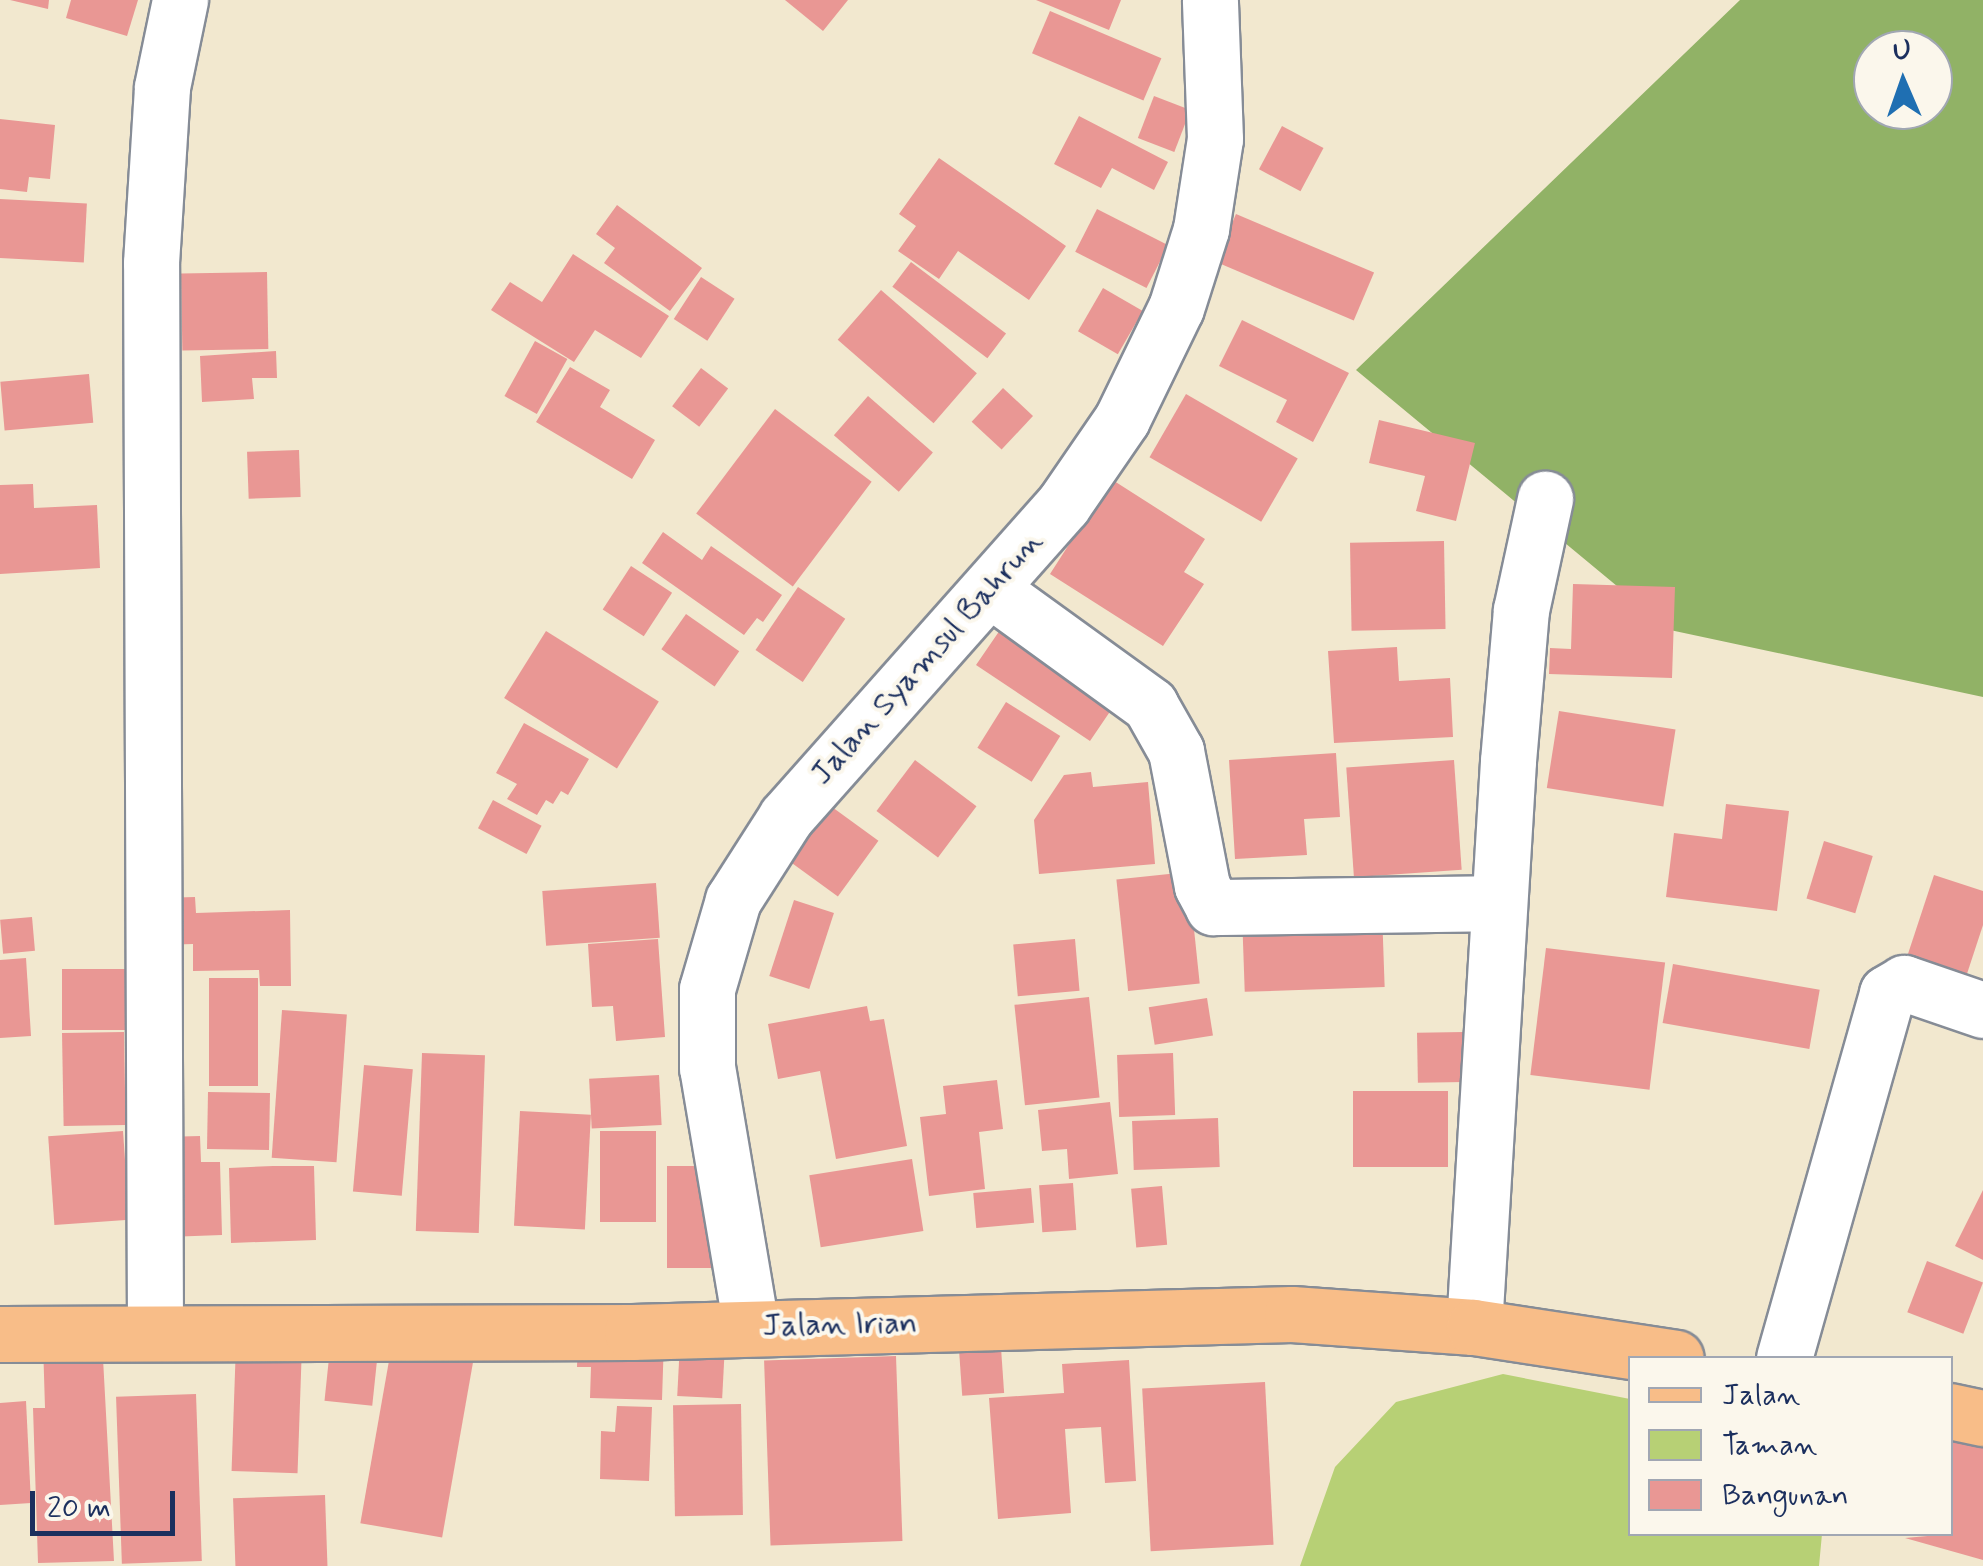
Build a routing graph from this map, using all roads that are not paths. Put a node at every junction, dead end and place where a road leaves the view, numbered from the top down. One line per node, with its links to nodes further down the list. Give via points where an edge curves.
1 (180, 0): 9 (street, via 162,87 151,263)
2 (1210, 0): 4 (street, Jalan Syamsul Bahrun, via 1215,138 1201,229 1176,308 1122,419 1064,505)
3 (1546, 499): 5 (street, via 1521,610)
4 (990, 589): 5 (street, via 1150,705 1176,751 1202,886 1214,907); 7 (street, Jalan Syamsul Bahrun, via 786,817 749,870 723,930 708,989 707,1068)
5 (1497, 903): 8 (street)
6 (1983, 1010): 12 (street, via 1904,983 1887,993)
7 (751, 1327): 8 (main road, Jalan Irian, via 1292,1314); 9 (main road, Jalan Irian)
8 (1474, 1327): 11 (main road, Jalan Irian)
9 (154, 1329): 10 (main road, Jalan Irian)
10 (0, 1334)
11 (1663, 1356)
12 (1785, 1356)

